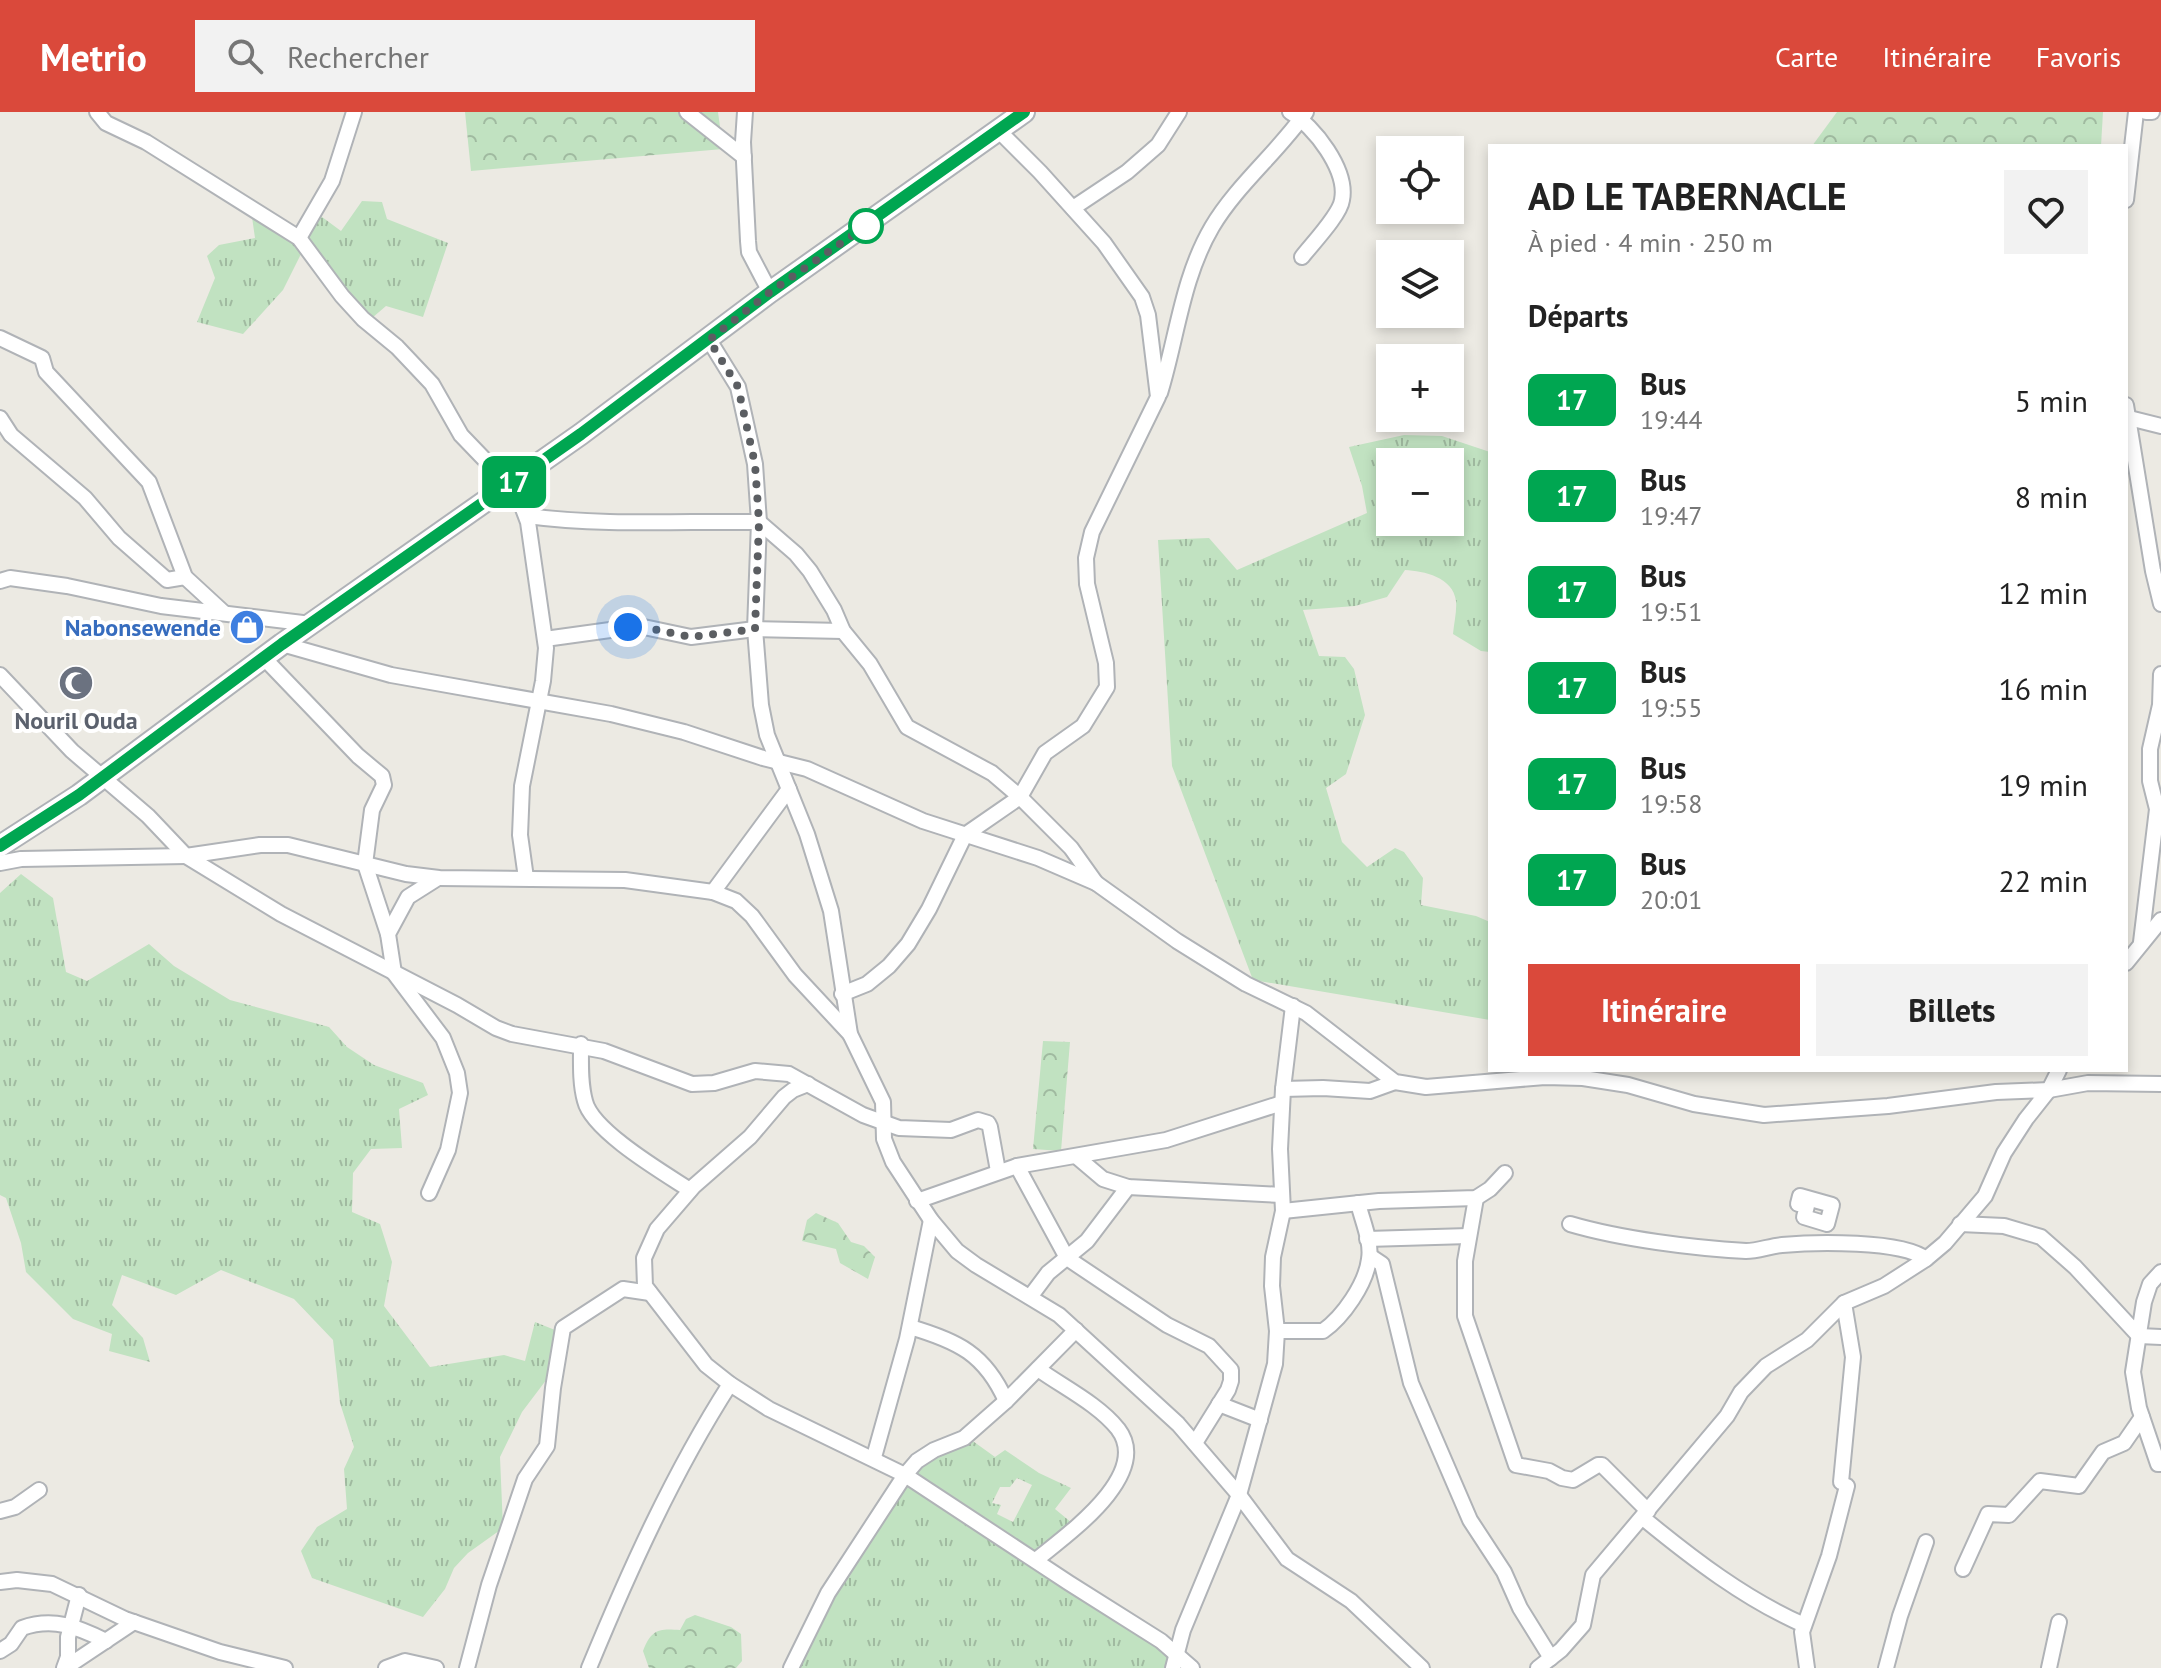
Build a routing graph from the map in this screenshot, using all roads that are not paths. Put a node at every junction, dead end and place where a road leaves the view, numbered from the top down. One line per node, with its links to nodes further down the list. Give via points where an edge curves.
1 (97, 112): 13 (street, via 106,123 146,142)
2 (354, 112): 13 (street, via 332,181)
3 (687, 112): 10 (street)
4 (745, 112): 10 (street)
5 (1024, 112): 9 (street)
6 (1179, 112): 12 (street, via 1158,145)
7 (2136, 112): 11 (street)
8 (1299, 114): 14 (street, via 1333,158 1343,200); 18 (street, via 1281,147 1226,208 1203,244 1185,290)
9 (999, 131): 12 (street); 15 (street)
10 (744, 157): 15 (street, via 749,252)
11 (2128, 182)
12 (1073, 208): 18 (street, via 1142,297)
13 (299, 238): 22 (street, via 342,296 432,384 461,435)
14 (1302, 257)
15 (770, 292): 17 (street)
16 (0, 338): 25 (street, via 42,358 46,372 149,482)
17 (709, 340): 22 (street); 24 (street, via 738,387 755,464)
18 (1158, 397): 41 (street, via 1092,532 1086,558 1107,687 1083,726 1045,753)
19 (2128, 412): 21 (street); 27 (street)
20 (0, 418): 25 (street, via 11,435 85,498 142,560 167,580)
21 (2161, 426)
22 (507, 487): 23 (street); 29 (street)
23 (527, 516): 24 (street, via 622,524); 32 (street)
24 (759, 522): 30 (street); 31 (street, via 810,571)
25 (185, 577): 28 (street)
26 (0, 581): 28 (street, via 10,578)
27 (2161, 604)
28 (223, 612): 29 (street)
29 (311, 624): 33 (street)
30 (755, 629): 31 (street); 32 (street, via 691,637 639,626); 38 (street, via 761,705)
31 (843, 631): 41 (street, via 870,664 907,727 992,773)
32 (545, 639): 37 (street)
33 (282, 644): 34 (street); 37 (street, via 391,675)
34 (264, 658): 39 (street); 46 (street, via 382,776)
35 (2161, 674): 53 (street, via 2150,749 2157,809)
36 (0, 675): 39 (street)
37 (537, 703): 38 (street, via 611,714); 48 (street, via 521,795)
38 (778, 761): 40 (street); 42 (street)
39 (103, 778): 43 (street); 44 (street)
40 (789, 789): 50 (street); 56 (street, via 831,911)
41 (1020, 797): 42 (street); 49 (street, via 1071,848)
42 (965, 835): 49 (street); 56 (street, via 908,944 867,984)
43 (0, 846)
44 (186, 856): 45 (street); 46 (street, via 288,845); 55 (street)
45 (0, 863)
46 (365, 864): 47 (street); 52 (street)
47 (439, 878): 48 (street); 52 (street, via 408,897)
48 (526, 878): 50 (street, via 625,880)
49 (1096, 883): 57 (street, via 1177,941)
50 (713, 892): 58 (street, via 736,901 752,916 795,975)
51 (2161, 920): 53 (street)
52 (388, 934): 55 (street)
53 (2141, 942): 54 (street)
54 (2128, 960)
55 (394, 973): 59 (street, via 496,1028); 73 (street, via 443,1038 459,1083 456,1125)
56 (842, 994): 58 (street)
57 (1293, 1006): 61 (street); 65 (street)
58 (850, 1034): 66 (street, via 883,1102)
59 (581, 1044): 62 (street, via 692,1084 765,1071 789,1074); 72 (street, via 589,1113 619,1141)
60 (2058, 1072): 64 (street)
61 (1395, 1082): 64 (street, via 1426,1087 1583,1078 1764,1115); 65 (street, via 1370,1091 1323,1088)
62 (808, 1084): 66 (street); 72 (street, via 784,1097 742,1146)
63 (2161, 1084): 64 (street, via 2088,1083)
64 (2049, 1090): 80 (street, via 2004,1153 1985,1196)
65 (1283, 1096): 67 (street, via 1166,1140); 76 (street)
66 (883, 1124): 69 (street, via 951,1130 985,1122); 75 (street, via 888,1151)
67 (1077, 1157): 68 (street); 71 (street, via 1103,1179)
68 (1017, 1166): 69 (street); 84 (street)
69 (998, 1171): 75 (street)
70 (1505, 1173): 74 (street)
71 (1128, 1187): 76 (street); 84 (street, via 1087,1241)
72 (690, 1190): 87 (street, via 647,1249 643,1276)
73 (429, 1193)
74 (1476, 1198): 77 (street); 81 (street)
75 (917, 1201): 78 (street)
76 (1282, 1203): 77 (street); 92 (street, via 1273,1257)
77 (1358, 1203): 82 (street)
78 (931, 1220): 88 (street, via 957,1251); 90 (street)
79 (1570, 1224): 85 (street, via 1600,1233 1744,1251 1808,1243 1904,1248)
80 (1960, 1224): 85 (street); 93 (street, via 2004,1226 2041,1237)
81 (1469, 1236): 82 (street); 108 (street, via 1465,1316 1516,1465 1573,1480 1602,1465)
82 (1367, 1239): 83 (street)
83 (1370, 1256): 92 (street, via 1357,1288 1331,1325 1323,1331); 120 (street, via 1382,1264 1411,1383 1470,1520)
84 (1067, 1258): 88 (street); 98 (street, via 1223,1359 1231,1381)
85 (1926, 1259): 89 (street)
86 (2161, 1272): 93 (street, via 2150,1284)
87 (650, 1293): 96 (street, via 706,1365); 126 (street, via 623,1289 563,1328 547,1446 525,1479)
88 (1030, 1297): 91 (street)
89 (1844, 1303): 108 (street, via 1741,1392); 117 (street, via 1853,1357 1844,1484 1829,1556)
90 (910, 1327): 97 (street, via 941,1336 982,1362); 102 (street)
91 (1076, 1330): 95 (street); 101 (street)
92 (1277, 1331): 100 (street, via 1275,1364)
93 (2139, 1336): 94 (street); 99 (street, via 2133,1385)
94 (2161, 1337)
95 (1038, 1369): 97 (street); 110 (street, via 1117,1428 1125,1447 1118,1481 1107,1498)
96 (730, 1384): 102 (street, via 798,1423); 127 (street, via 629,1573)
97 (1006, 1401): 104 (street, via 964,1438 934,1450)
98 (1219, 1404): 100 (street); 101 (street)
99 (2142, 1417): 103 (street); 111 (street, via 2124,1443 2103,1452 2079,1486 2040,1481 2009,1515 1988,1514)
100 (1260, 1420): 106 (street)
101 (1195, 1443): 106 (street)
102 (874, 1457): 104 (street)
103 (2161, 1464)
104 (905, 1475): 110 (street); 128 (street, via 828,1593)
105 (39, 1490): 107 (street)
106 (1239, 1495): 121 (street); 130 (street, via 1287,1559 1373,1619)
107 (0, 1511)
108 (1645, 1515): 117 (street, via 1738,1590); 120 (street, via 1593,1575 1583,1625)
109 (1926, 1542): 133 (street)
110 (1036, 1560): 121 (street)
111 (1963, 1569)
112 (0, 1582): 113 (street, via 40,1582)
113 (79, 1595): 114 (street); 116 (street)
114 (134, 1622): 118 (street); 123 (street)
115 (2059, 1622): 134 (street)
116 (72, 1624): 118 (street); 119 (street, via 26,1626); 122 (street)
117 (1804, 1625): 132 (street)
118 (106, 1641): 122 (street)
119 (0, 1651)
120 (1551, 1658): 131 (street)
121 (1175, 1661): 129 (street)
122 (65, 1668)
123 (285, 1668)
124 (386, 1668): 125 (street, via 405,1661)
125 (436, 1668)
126 (467, 1668)
127 (589, 1668)
128 (791, 1668)
129 (1192, 1668)
130 (1422, 1668)
131 (1538, 1668)
132 (1807, 1668)
133 (1886, 1668)
134 (2049, 1668)

